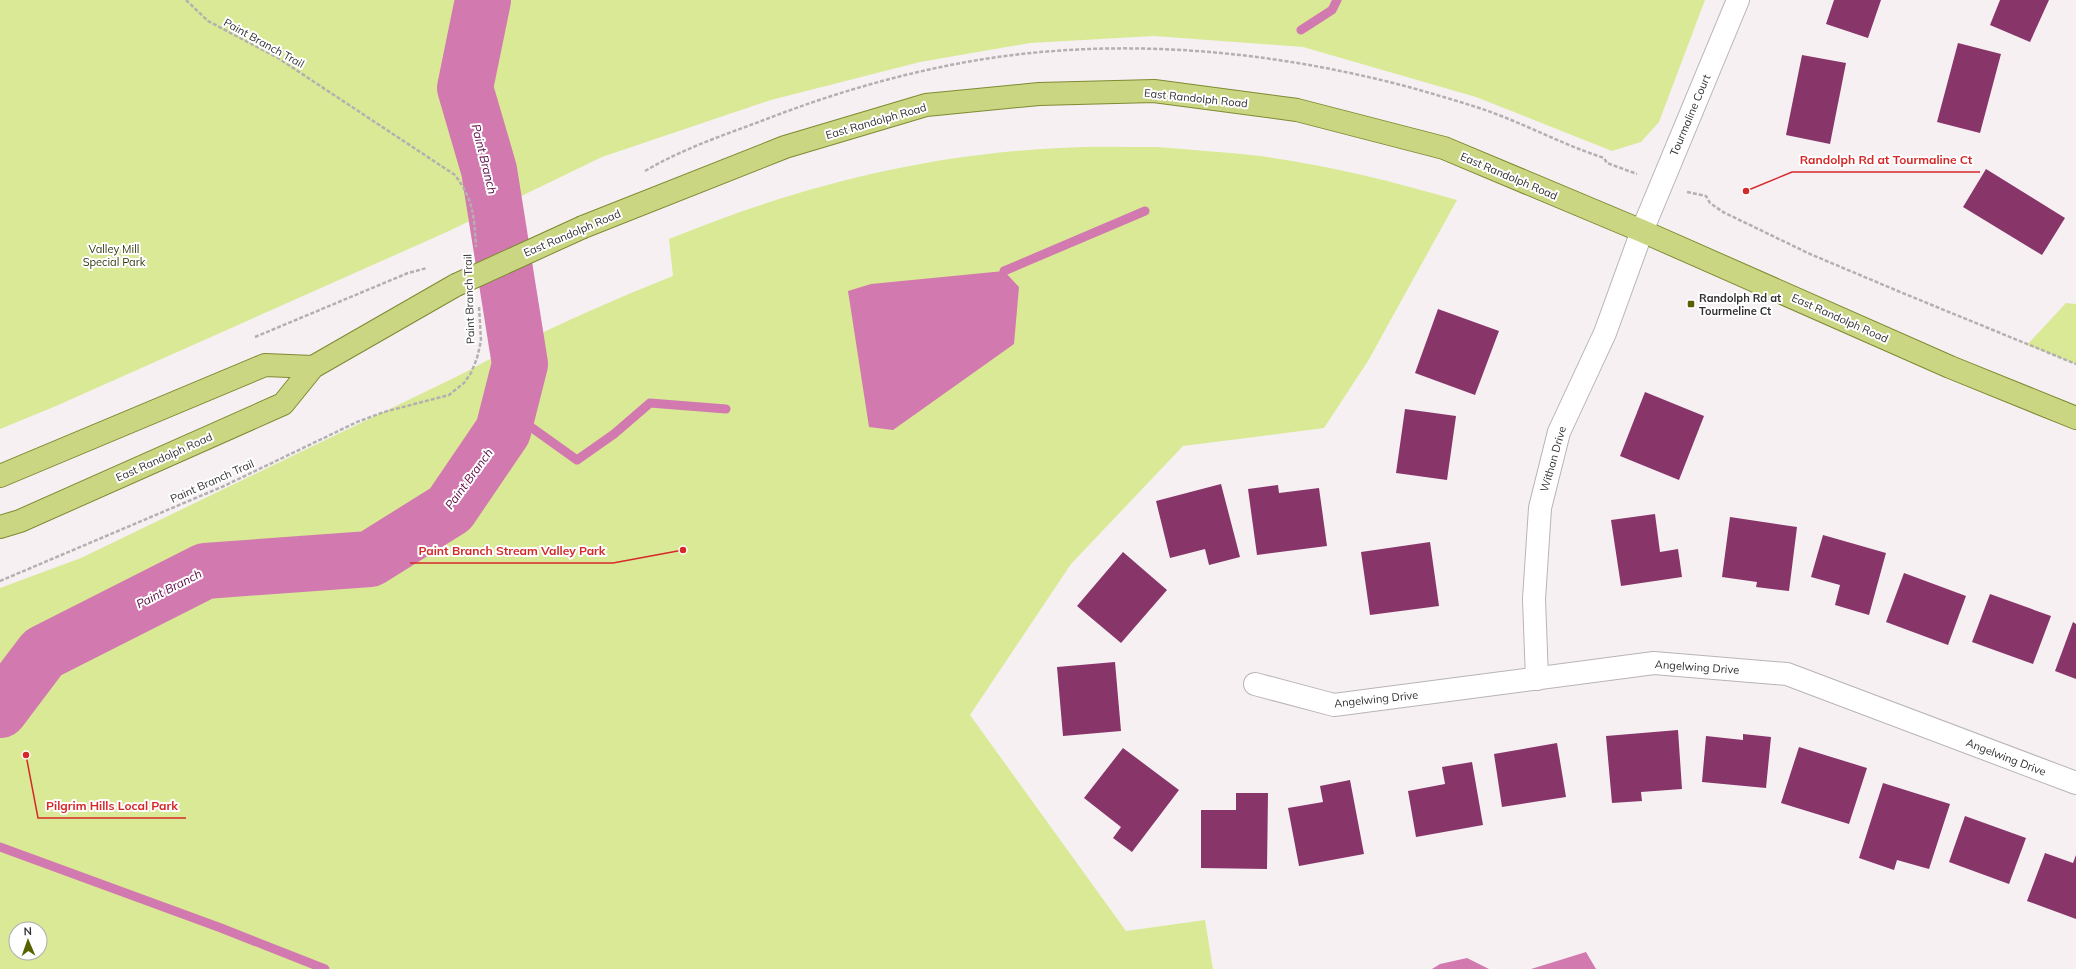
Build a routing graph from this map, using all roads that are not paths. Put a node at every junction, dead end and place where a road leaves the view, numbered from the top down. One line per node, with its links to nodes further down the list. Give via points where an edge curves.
1 (1738, 0): 2 (street, Tourmaline Court)
2 (1642, 231): 3 (main road, East Randolph Road, bridge, via 1444,148 1298,110 1154,91 1039,94 926,105 785,147 583,227 456,285); 4 (main road, East Randolph Road, via 1950,367); 7 (street, Withan Drive, via 1605,333 1559,432 1540,508 1534,599)
3 (313, 367): 5 (main road, via 266,365); 6 (main road, East Randolph Road, via 283,404 20,522)
4 (2076, 418)
5 (0, 476)
6 (0, 528)
7 (1537, 679): 8 (street, Angelwing Drive, via 1334,706); 9 (street, Angelwing Drive, via 1654,663 1787,674)
8 (1256, 684)
9 (2076, 783)

